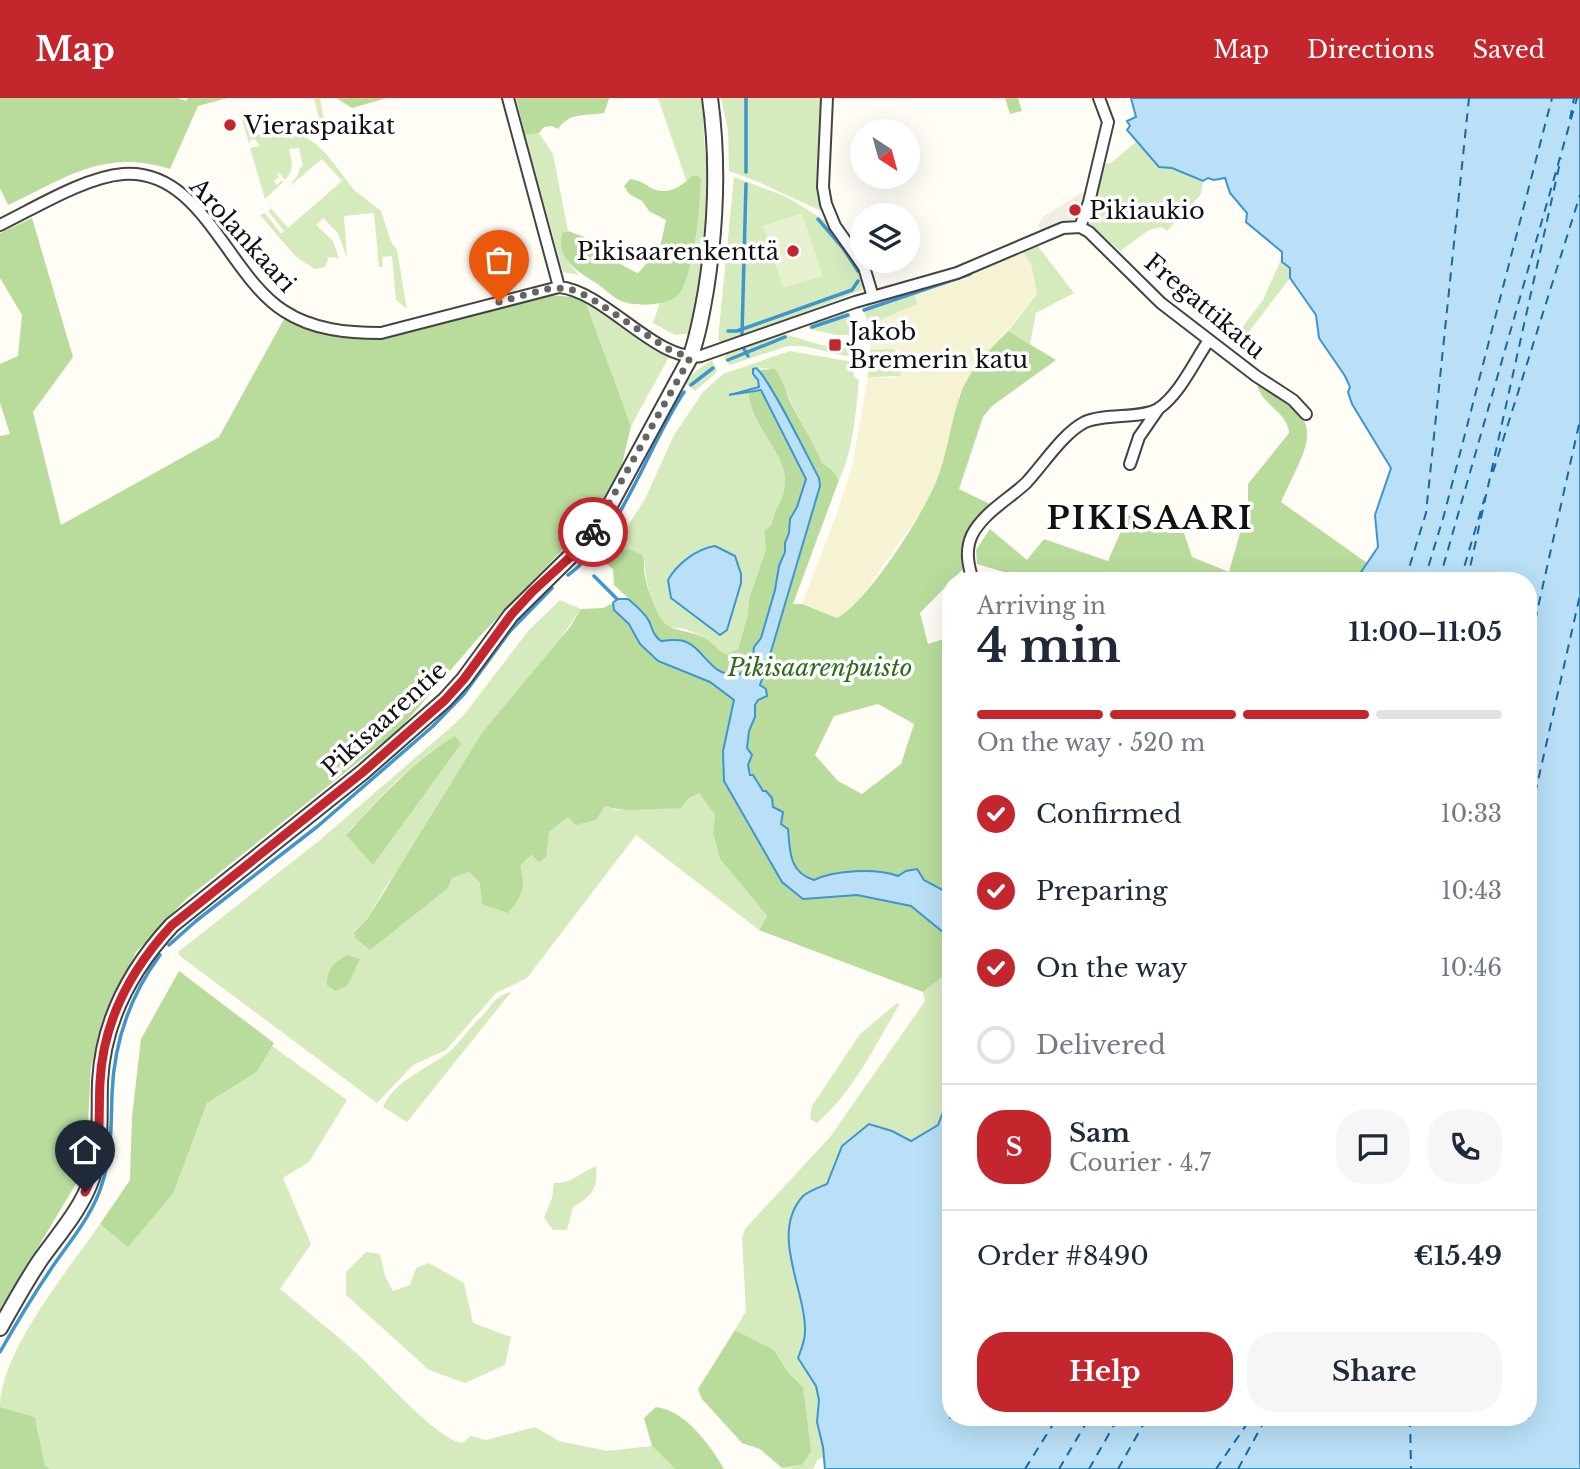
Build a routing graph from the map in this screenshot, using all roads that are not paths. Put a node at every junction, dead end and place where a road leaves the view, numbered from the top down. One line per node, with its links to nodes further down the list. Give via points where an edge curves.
1 (509, 98): 7 (street)
2 (710, 98): 10 (street, Pikisaarentie, via 715,208 705,294)
3 (827, 98): 8 (street, via 826,204 835,226 864,267)
4 (1099, 98): 6 (street, via 1108,122)
5 (0, 225): 7 (street, Arolankaari, via 93,181 126,174 154,178 189,200 248,278 274,304 330,330 356,333 382,333)
6 (1080, 227): 8 (street, via 1063,228 982,264); 9 (street, Fregattikatu, via 1161,303)
7 (559, 287): 10 (street, via 577,290 635,329)
8 (873, 297): 10 (street)
9 (1209, 340): 11 (street); 12 (street, Fregattikatu)
10 (690, 358): 15 (street, Pikisaarentie, via 589,538 511,615 445,700 172,925 147,953 125,988 107,1039 91,1181)
11 (1161, 407): 13 (street, via 1146,425); 14 (street, via 1088,421 1076,428 974,530 968,552)
12 (1306, 414)
13 (1129, 464)
14 (971, 572)
15 (0, 1328)

